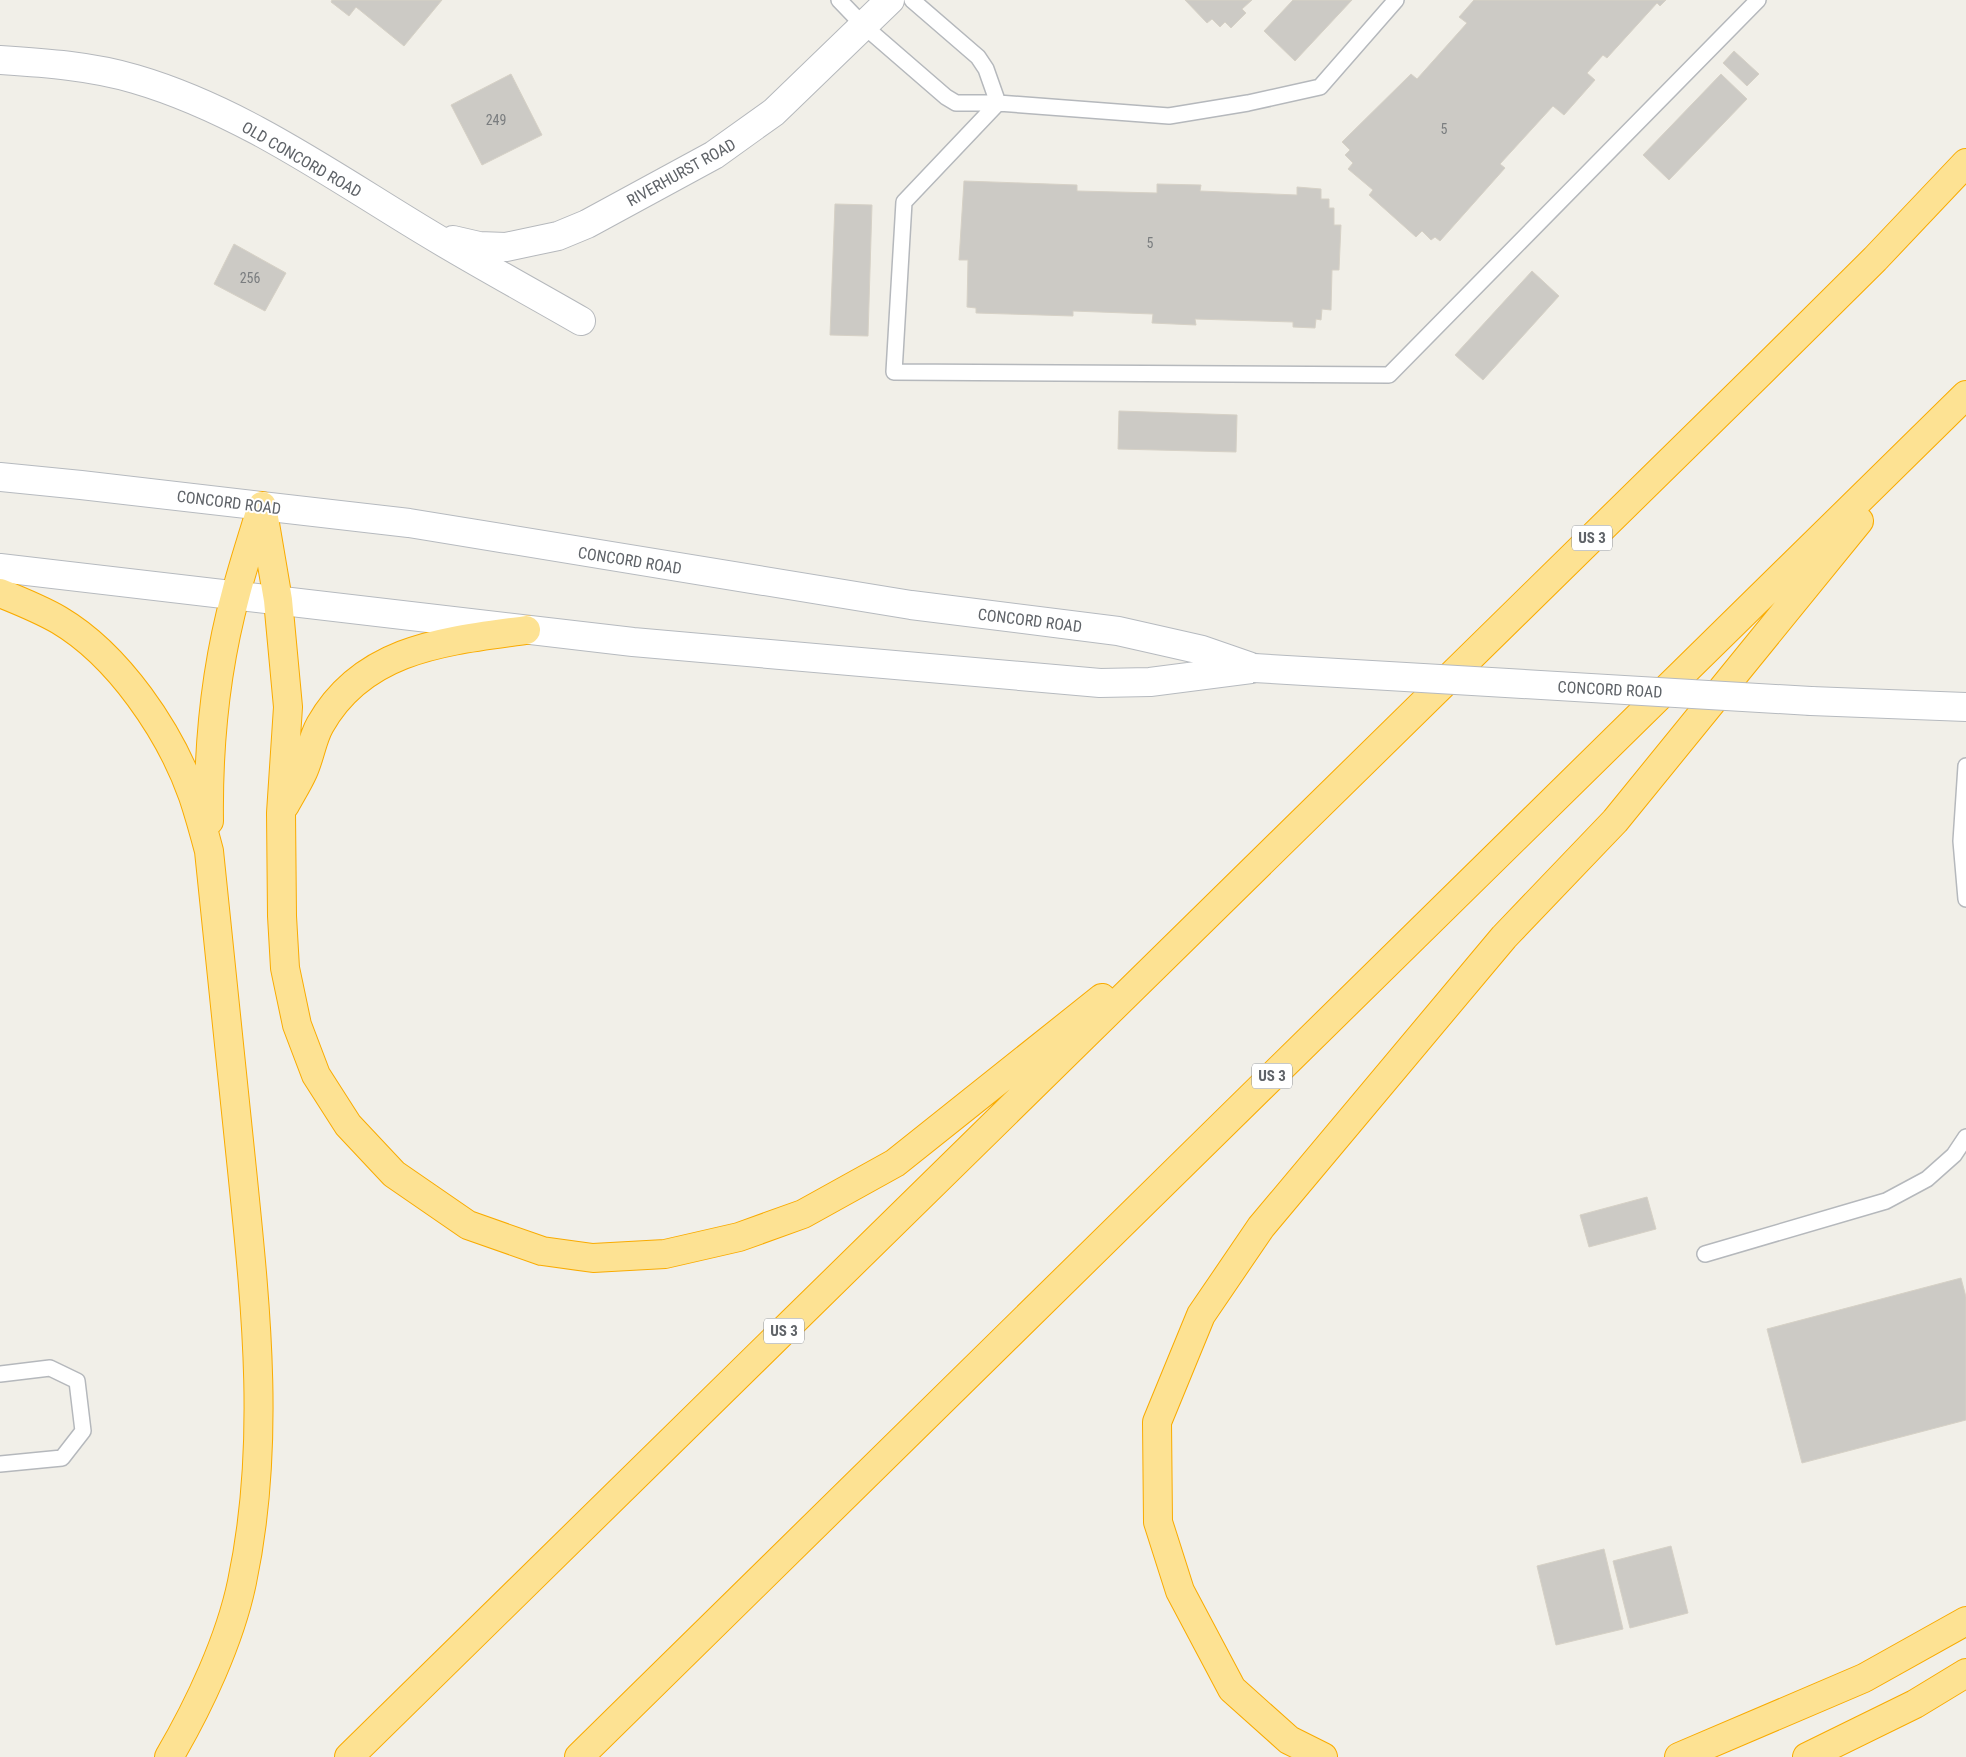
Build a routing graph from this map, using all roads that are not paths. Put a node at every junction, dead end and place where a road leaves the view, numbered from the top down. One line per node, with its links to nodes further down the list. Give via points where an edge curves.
1 (839, 0): 6 (lane)
2 (890, 0): 6 (main road, RIVERHURST ROAD)
3 (912, 0): 8 (lane, via 978,57 986,69)
4 (1396, 0): 8 (lane, via 1320,87 1169,116)
5 (1758, 0): 8 (lane, via 1389,375 894,372 904,202)
6 (864, 26): 8 (lane, via 956,103); 10 (main road, RIVERHURST ROAD, via 774,112 745,135 587,224 558,236 506,247 479,246)
7 (0, 60): 10 (main road, OLD CONCORD ROAD, via 92,69 176,93 259,132)
8 (998, 103)
9 (1966, 163): 27 (highway, US 3, via 1875,259)
10 (427, 233): 11 (main road, OLD CONCORD ROAD)
11 (581, 321)
12 (1966, 395): 13 (highway, US 3)
13 (1945, 416): 36 (highway, US 3); 37 (highway, via 1615,822 1504,937 1261,1227 1201,1315 1157,1422 1158,1522 1180,1591 1232,1689 1289,1740)
14 (0, 478): 15 (main road, CONCORD ROAD)
15 (262, 506): 18 (highway); 19 (highway); 21 (main road, CONCORD ROAD, via 409,524 911,605 1118,632 1192,648)
16 (0, 568): 18 (main road, CONCORD ROAD)
17 (0, 593): 25 (highway, via 59,620 94,646 125,679 150,711 175,756 192,795)
18 (236, 595): 19 (main road, CONCORD ROAD); 25 (highway, via 214,722 208,778)
19 (278, 600): 20 (main road, CONCORD ROAD); 24 (highway, via 288,706)
20 (526, 630): 21 (main road, CONCORD ROAD, via 1100,683 1150,682); 24 (highway, via 456,640 406,653 368,671 339,697 319,726 303,773)
21 (1254, 668): 22 (main road, CONCORD ROAD, bridge)
22 (1966, 707)
23 (1966, 766): 26 (lane, via 1961,841)
24 (281, 813): 27 (highway, via 284,968 297,1025 316,1075 348,1125 394,1174 468,1225 542,1251 593,1258 665,1254 738,1237 803,1214 895,1163)
25 (209, 850): 34 (highway, via 254,1291 260,1376 256,1488 242,1582 222,1646 190,1721)
26 (1966, 899)
27 (1219, 905): 35 (highway, US 3)
28 (1966, 1137): 29 (lane, via 1954,1155 1927,1179 1886,1200)
29 (1705, 1254)
30 (0, 1374): 31 (lane, via 50,1368 78,1381 82,1431 62,1458)
31 (0, 1464)
32 (1966, 1622): 38 (highway, via 1864,1678)
33 (1966, 1673): 39 (highway, via 1915,1704)
34 (169, 1757)
35 (349, 1757)
36 (578, 1757)
37 (1323, 1757)
38 (1679, 1757)
39 (1807, 1757)

